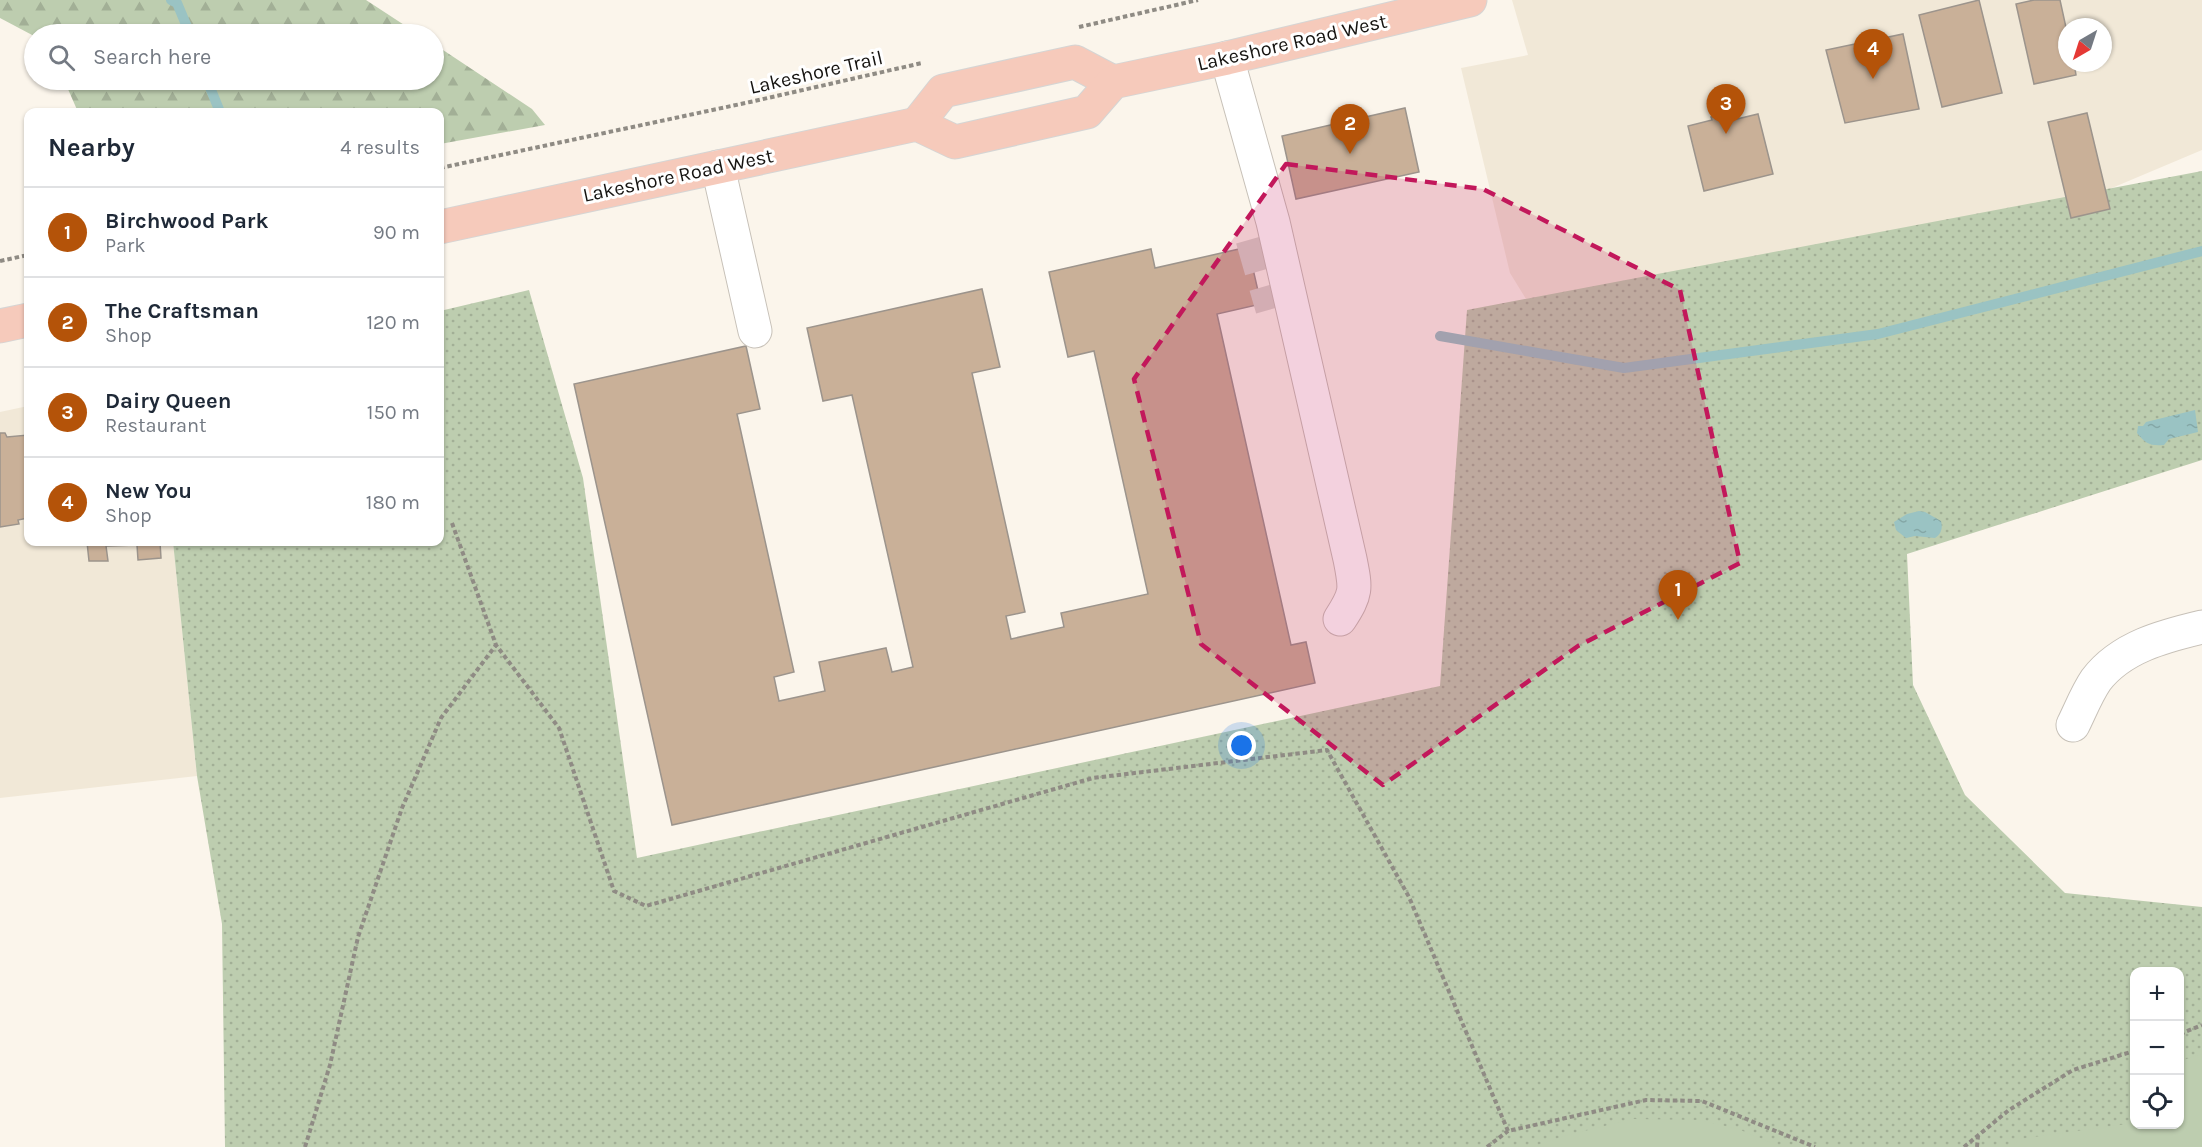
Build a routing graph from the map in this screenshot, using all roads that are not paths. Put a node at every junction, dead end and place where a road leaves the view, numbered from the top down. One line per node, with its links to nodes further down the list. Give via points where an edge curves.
1 (1470, 0): 2 (main road, Lakeshore Road West)
2 (1227, 58): 3 (main road, Lakeshore Road West); 6 (street)
3 (1113, 82): 4 (main road, via 1087,112 955,142); 4 (main road, via 1075,62 943,91)
4 (917, 124): 5 (main road, Lakeshore Road West)
5 (718, 166): 7 (main road, Lakeshore Road West); 11 (street)
6 (1269, 212): 8 (street, via 1252,226); 12 (street, via 1283,312 1355,583 1353,599)
7 (444, 225)
8 (1252, 239)
9 (24, 321): 10 (main road)
10 (0, 326)
11 (755, 331)
12 (1340, 619)
13 (2202, 627): 14 (street, via 2126,652 2096,680)
14 (2073, 725)

